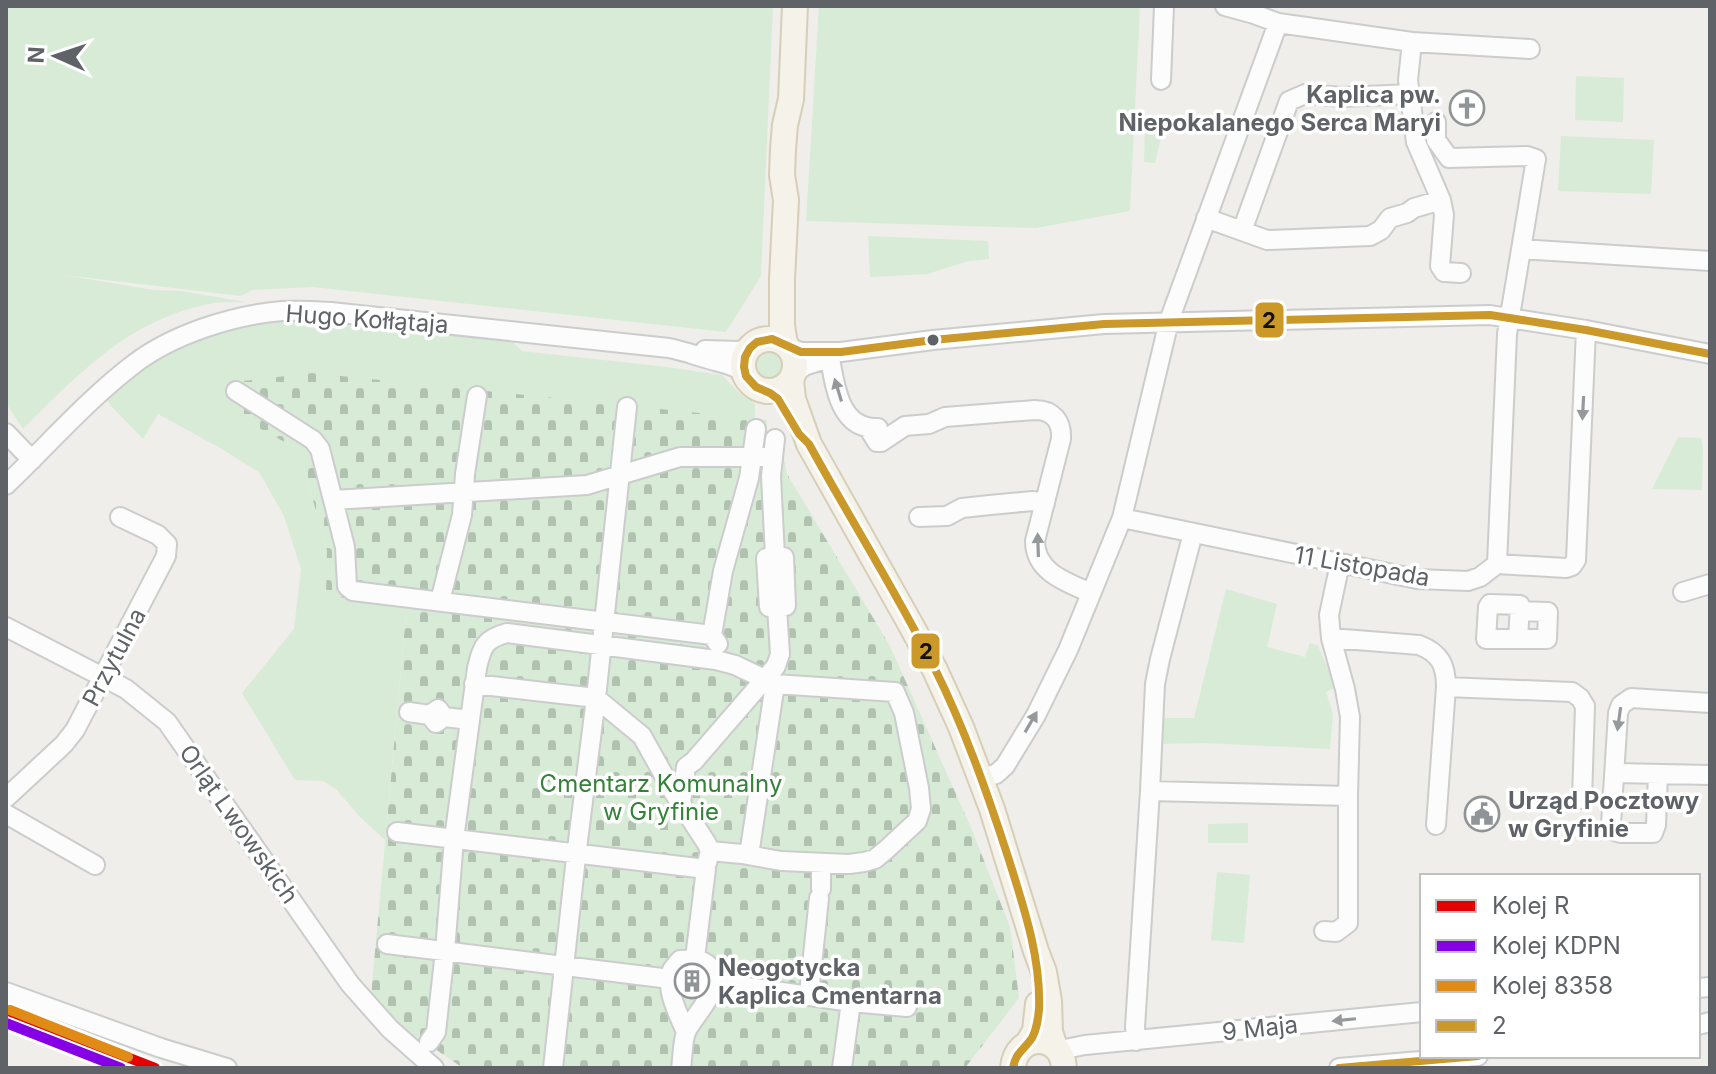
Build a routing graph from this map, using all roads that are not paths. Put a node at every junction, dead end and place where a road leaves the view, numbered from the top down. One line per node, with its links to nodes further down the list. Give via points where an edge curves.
1 (795, 6): 16 (main road, via 794,149)
2 (1164, 6): 7 (street)
3 (1237, 7): 4 (street)
4 (1278, 23): 5 (street); 11 (street)
5 (1412, 42): 6 (street); 8 (street)
6 (1530, 49)
7 (1161, 80)
8 (1410, 94): 10 (street, via 1416,142); 12 (street, via 1305,94 1289,101)
9 (1436, 122): 13 (street, via 1436,140 1449,158 1536,159)
10 (1441, 200): 12 (street, via 1390,218 1370,236 1267,240); 15 (street, via 1440,266 1444,272)
11 (1206, 218): 12 (street); 18 (street)
12 (1242, 231)
13 (1521, 249): 14 (street); 17 (street)
14 (1710, 261)
15 (1461, 273)
16 (782, 279): 20 (main road, via 765,335); 21 (main road)
17 (1510, 317): 18 (street); 19 (street); 46 (street)
18 (1169, 321): 24 (street, via 1059,327); 43 (street)
19 (1586, 330): 23 (street); 46 (street, one-way to 46, via 1576,560 1566,568)
20 (755, 344): 21 (main road, via 772,339); 22 (street, Hugo Kołłątaja, via 739,351); 25 (main road, via 744,360)
21 (787, 346): 24 (street); 26 (main road, via 795,360)
22 (691, 352): 25 (street, Hugo Kołłątaja); 35 (street, Hugo Kołłątaja, via 331,312 238,317 182,336 136,362)
23 (1710, 354)
24 (835, 355): 26 (street, via 804,366); 40 (street, one-way to 24, via 1061,430 1052,414 1045,410 945,417 905,426 877,442 869,429 846,413)
25 (745, 373): 27 (main road, via 753,385)
26 (792, 377): 27 (main road, via 781,388); 33 (main road, via 791,391)
27 (766, 390): 33 (main road)
28 (236, 391): 39 (street, via 313,440)
29 (477, 396): 38 (street)
30 (627, 407): 36 (street)
31 (756, 429): 34 (street)
32 (6, 433): 35 (street)
33 (809, 444): 70 (main road, via 922,646)
34 (751, 458): 36 (street, via 680,457); 54 (street); 60 (street, via 774,448 775,557 766,558 769,607 777,607 780,654)
35 (32, 460): 37 (street, Hugo Kołłątaja)
36 (620, 476): 38 (street, via 587,485); 52 (street)
37 (6, 485)
38 (464, 492): 39 (street); 50 (street)
39 (333, 500): 50 (street, via 345,547 347,586)
40 (1045, 503): 42 (street, via 962,508 947,516); 49 (street, one-way to 40, via 1056,576 1039,560 1035,541)
41 (120, 517): 59 (street, Przytulna, via 158,535 167,544 166,556)
42 (919, 517)
43 (1122, 518): 44 (street, 11 Listopada); 49 (street)
44 (1193, 533): 45 (street, 11 Listopada); 71 (street, via 1155,684)
45 (1340, 563): 46 (street, 11 Listopada, via 1454,581 1480,577); 55 (street, via 1329,615)
46 (1497, 564)
47 (1710, 584): 48 (street)
48 (1683, 592)
49 (1091, 593): 70 (street, one-way to 49, via 1005,766 1029,726)
50 (440, 601): 52 (street)
51 (1519, 611): 56 (street); 56 (street, via 1548,612 1547,639); 56 (street, via 1520,605 1490,604 1486,639)
52 (605, 623): 54 (street); 57 (street)
53 (6, 627): 59 (street, Orląt Lwowskich)
54 (712, 635): 58 (street, via 718,644)
55 (1331, 638): 62 (street, via 1430,649 1443,666); 72 (street, via 1350,717)
56 (1518, 639)
57 (602, 646): 58 (street); 61 (street, via 507,633 486,643); 63 (street)
58 (716, 660): 60 (street)
59 (103, 677): 73 (street, Przytulna, via 64,744); 106 (street, Orląt Lwowskich, via 167,722 350,984)
60 (769, 681): 75 (street, via 686,767); 81 (street); 83 (street, via 895,692 904,713 919,788 917,821 875,859)
61 (474, 684): 63 (street); 66 (street)
62 (1446, 687): 74 (street, via 1572,692 1580,698 1585,706); 77 (street)
63 (596, 698): 75 (street, via 642,736); 80 (street)
64 (1710, 703): 67 (street, one-way to 67, via 1625,701 1618,713)
65 (409, 712): 66 (street)
66 (470, 720): 79 (street)
67 (1615, 773): 68 (street); 68 (street, via 1614,831 1648,834 1656,825)
68 (1658, 774): 69 (street)
69 (1710, 775)
70 (982, 778): 88 (main road)
71 (1150, 791): 72 (street); 100 (street)
72 (1348, 796): 85 (street, via 1348,923 1336,932)
73 (6, 798)
74 (1582, 799)
75 (681, 803): 82 (street)
76 (6, 814): 84 (street)
77 (1436, 825)
78 (397, 832): 79 (street)
79 (454, 839): 80 (street); 87 (street)
80 (577, 854): 82 (street); 90 (street)
81 (749, 855): 82 (street); 83 (street)
82 (708, 860): 89 (street)
83 (821, 863): 94 (street)
84 (95, 865)
85 (1324, 931)
86 (387, 944): 87 (street)
87 (445, 951): 90 (street); 101 (street, via 436,1032)
88 (1036, 951): 102 (main road, via 1048,989 1050,1032); 104 (main road, via 1035,1031)
89 (695, 958): 91 (street, via 709,966); 92 (street, via 680,960 672,969)
90 (564, 965): 92 (street); 107 (street)
91 (713, 982): 94 (street); 95 (street)
92 (671, 988): 95 (street, via 683,1005); 99 (street)
93 (6, 992): 105 (street)
94 (809, 994): 96 (street)
95 (708, 1000): 99 (street)
96 (851, 1002): 97 (street); 109 (street)
97 (907, 1007)
98 (1420, 1012): 100 (street, 9 Maja, one-way to 100)
99 (686, 1032): 108 (street)
100 (1136, 1041): 102 (street, 9 Maja, via 1065,1049)
101 (429, 1042)
102 (1065, 1058): 104 (main road, via 1042,1041)
103 (1455, 1058): 110 (street)
104 (1016, 1060)
105 (227, 1068)
106 (434, 1068)
107 (553, 1068)
108 (681, 1068)
109 (842, 1068)
110 (1339, 1068)

